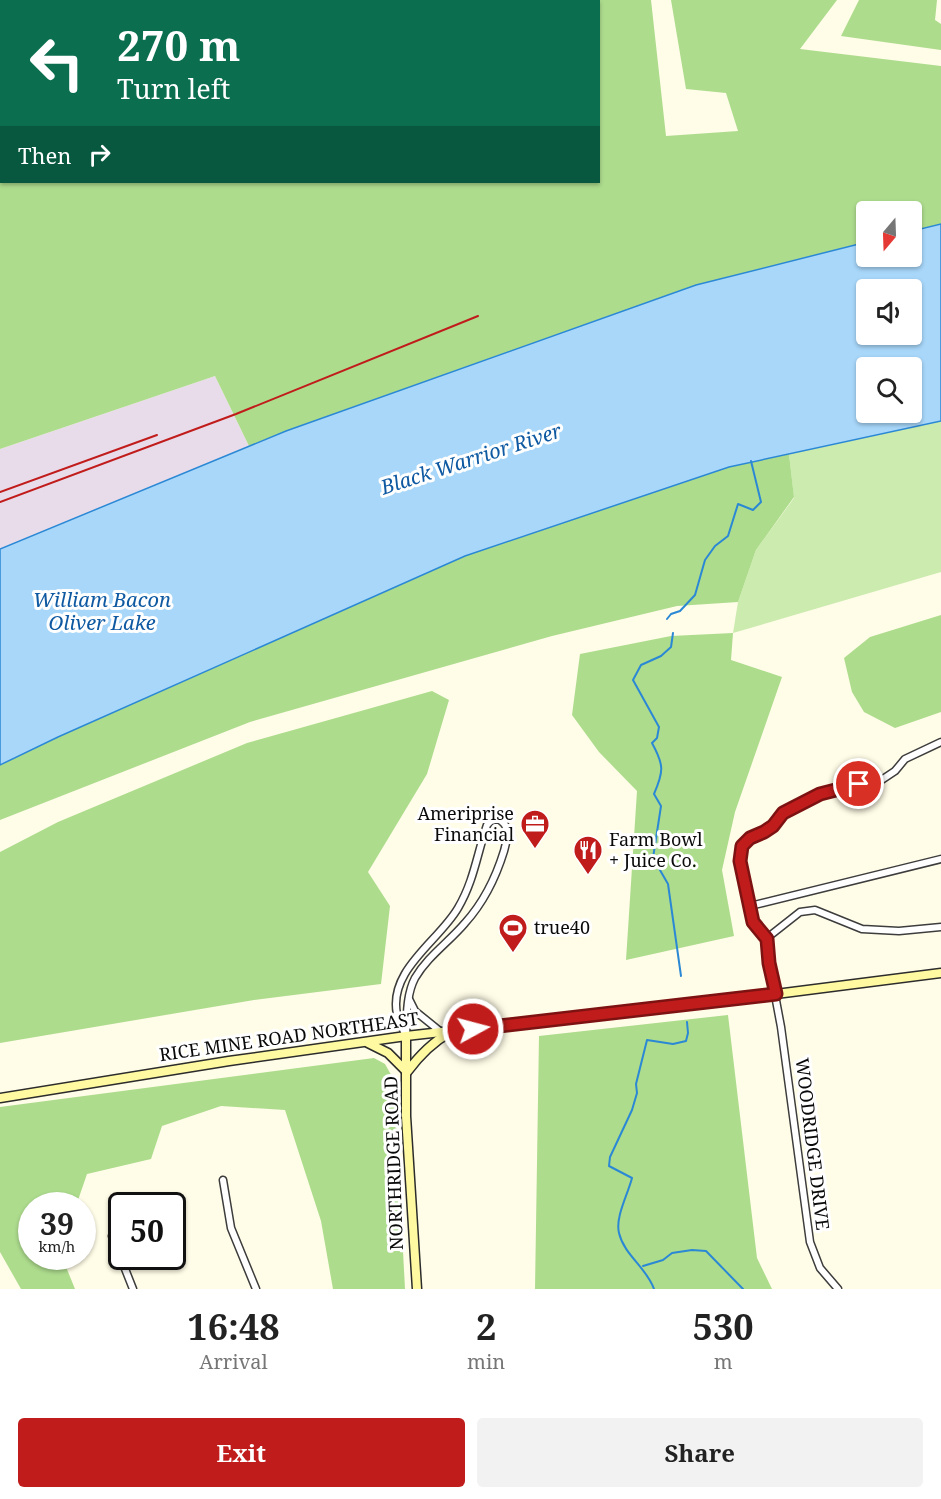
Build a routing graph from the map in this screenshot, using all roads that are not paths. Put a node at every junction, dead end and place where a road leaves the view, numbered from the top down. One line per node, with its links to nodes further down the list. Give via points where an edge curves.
1 (941, 742): 3 (street, via 905,759 880,781 820,794 783,813 773,826 750,838 742,846 740,861)
2 (941, 859): 3 (street)
3 (750, 906): 5 (street, via 753,922)
4 (941, 927): 5 (street, via 862,929 815,910 800,912)
5 (767, 939): 7 (street, WOODRIDGE DRIVE)
6 (941, 974): 7 (main road, RICE MINE ROAD NORTHEAST)
7 (776, 994): 9 (main road, RICE MINE ROAD NORTHEAST); 20 (street, WOODRIDGE DRIVE, via 810,1242 820,1268)
8 (409, 997): 10 (street, via 415,1011); 11 (street); 11 (street, via 411,985 422,968 466,923 487,891 508,837 508,828 498,819 487,825 476,869 458,909 408,969 397,997 397,1013)
9 (452, 1032): 10 (main road, RICE MINE ROAD NORTHEAST); 13 (main road, via 437,1040)
10 (441, 1033): 11 (main road, RICE MINE ROAD NORTHEAST)
11 (406, 1036): 12 (main road, RICE MINE ROAD NORTHEAST); 13 (main road, NORTHRIDGE ROAD)
12 (368, 1042): 13 (main road, via 388,1053); 14 (main road, RICE MINE ROAD NORTHEAST)
13 (406, 1072): 19 (main road, NORTHRIDGE ROAD)
14 (0, 1098)
15 (223, 1180): 18 (street, via 228,1219)
16 (125, 1270): 17 (street)
17 (133, 1289)
18 (255, 1289)
19 (417, 1289)
20 (838, 1289)

